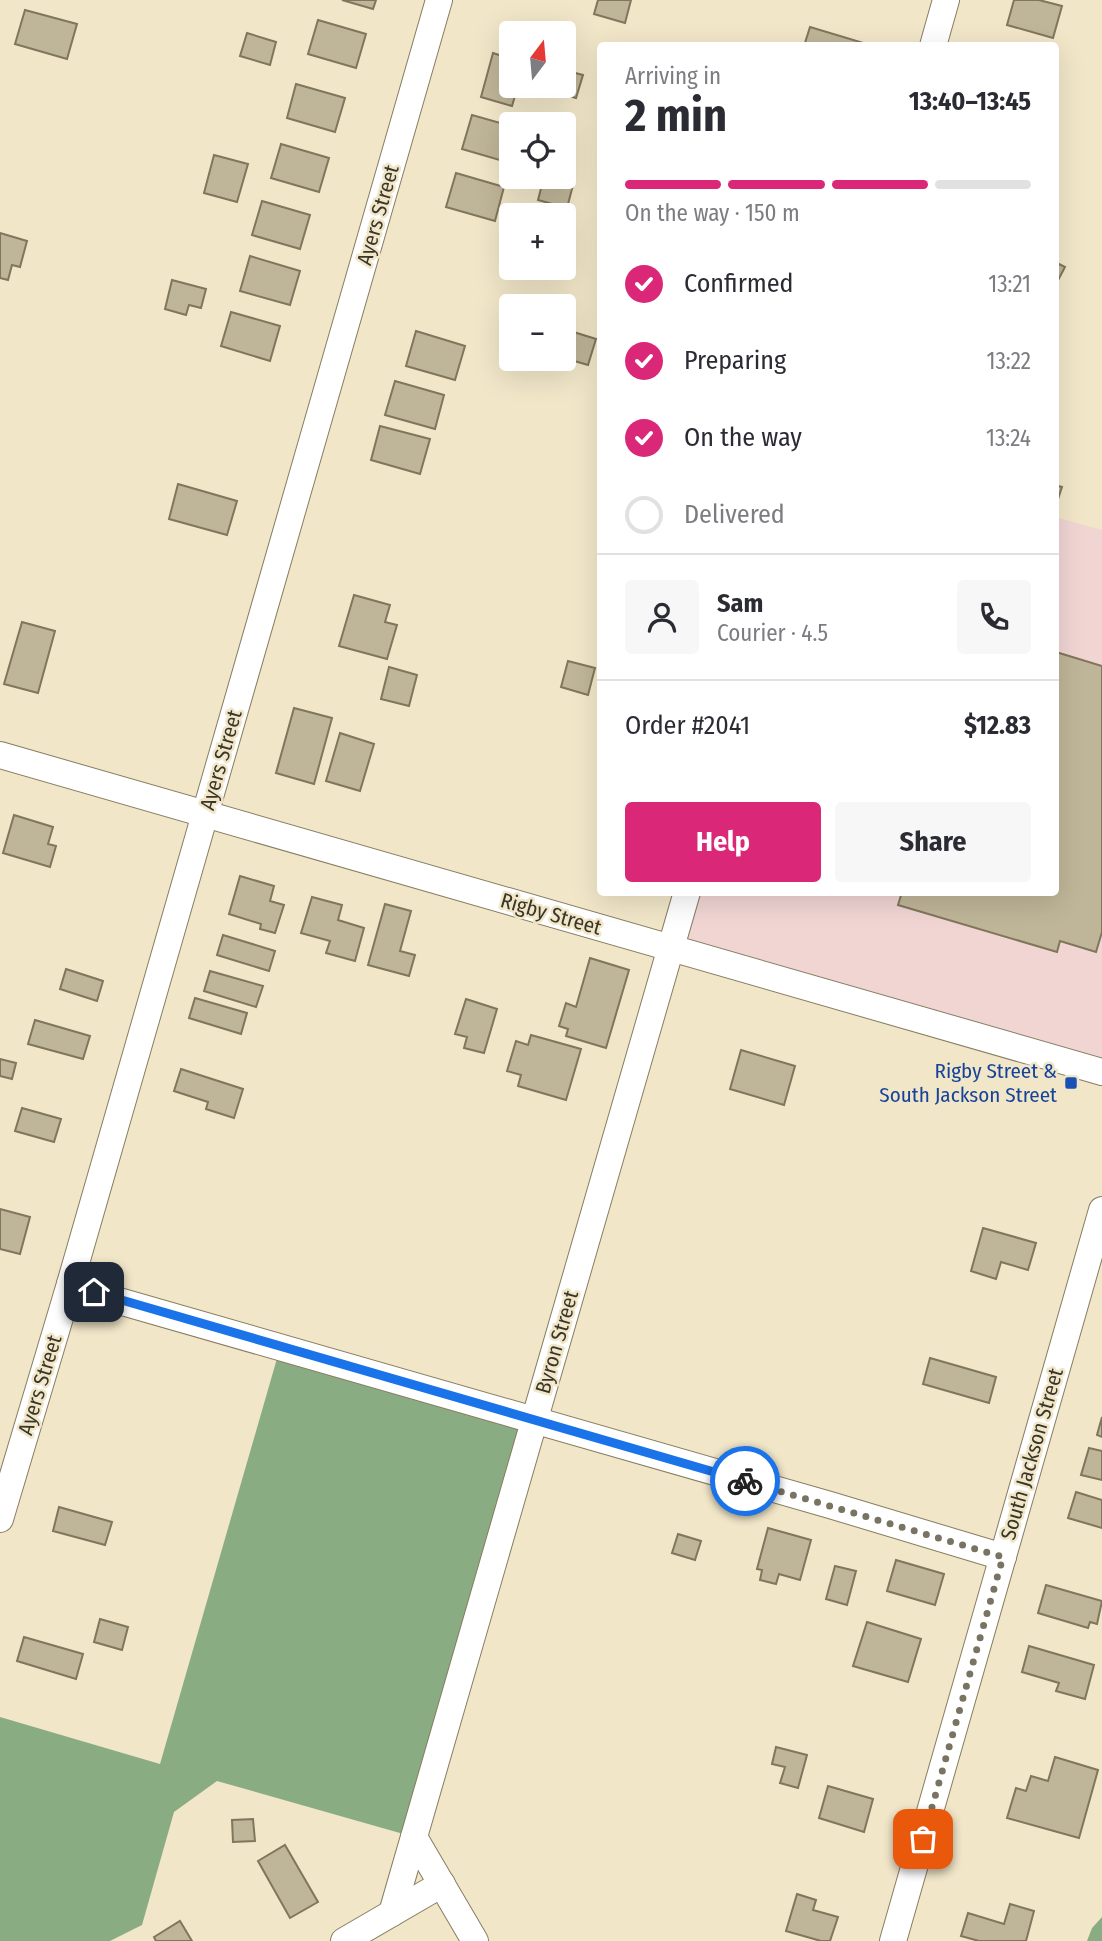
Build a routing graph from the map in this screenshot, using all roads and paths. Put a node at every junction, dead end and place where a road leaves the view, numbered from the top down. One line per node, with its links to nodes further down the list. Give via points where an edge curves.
1 (439, 0): 5 (street, Ayers Street)
2 (946, 0): 3 (street)
3 (934, 42)
4 (0, 755): 5 (street, Rigby Street)
5 (205, 814): 7 (street, Rigby Street); 10 (street, Ayers Street)
6 (686, 896): 7 (street, Byron Street)
7 (671, 948): 8 (street, Rigby Street); 11 (street, Byron Street)
8 (1102, 1072)
9 (1102, 1210): 13 (street, South Jackson Street)
10 (70, 1284): 11 (street); 12 (street, Ayers Street)
11 (535, 1421): 13 (street); 14 (street, Byron Street)
12 (0, 1519)
13 (1003, 1557): 19 (street, South Jackson Street)
14 (414, 1837): 15 (street); 16 (street, Byron Street)
15 (442, 1884): 16 (street); 18 (street)
16 (392, 1913): 17 (street)
17 (344, 1941)
18 (475, 1941)
19 (893, 1941)

